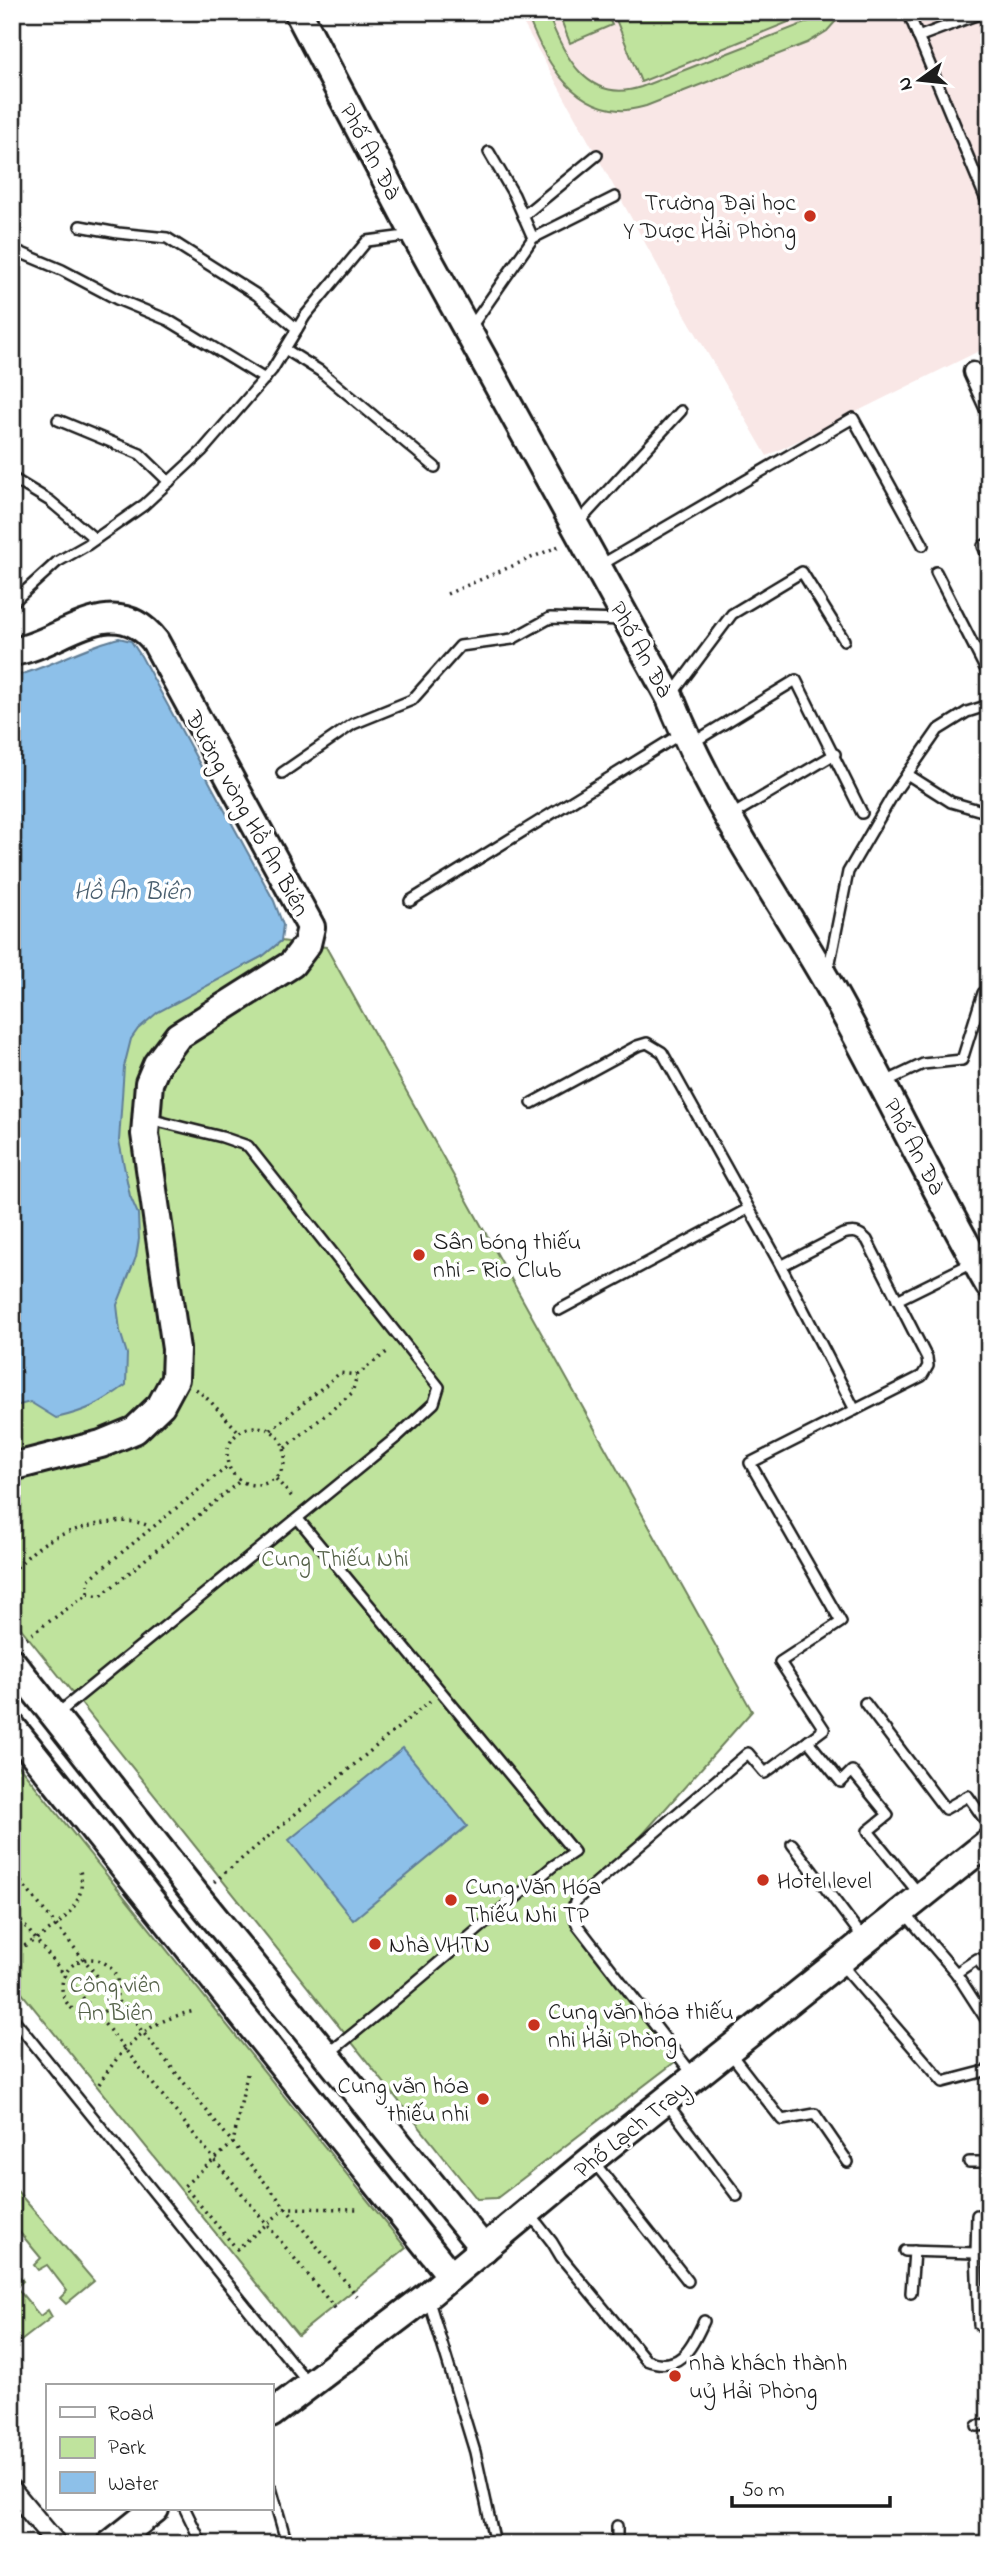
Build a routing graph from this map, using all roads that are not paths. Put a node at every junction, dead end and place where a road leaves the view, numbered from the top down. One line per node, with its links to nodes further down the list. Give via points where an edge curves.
1 (298, 12): 11 (street, Phố An Đà)
2 (908, 12): 4 (lane)
3 (984, 12): 4 (lane)
4 (918, 37): 8 (lane)
5 (489, 152): 9 (lane)
6 (597, 156): 9 (lane)
7 (615, 197): 12 (lane)
8 (989, 207)
9 (523, 216): 12 (lane)
10 (80, 226): 14 (lane, via 167,238 257,295)
11 (415, 235): 14 (lane, via 366,241); 15 (street, Phố An Đà)
12 (533, 238): 15 (lane)
13 (12, 249): 18 (lane, via 168,320)
14 (297, 329): 16 (lane)
15 (468, 332): 25 (street, Phố An Đà)
16 (285, 349): 18 (lane); 22 (lane, via 320,371)
17 (973, 372): 19 (street)
18 (265, 379): 24 (lane, via 202,452)
19 (989, 407)
20 (681, 411): 25 (lane)
21 (58, 419): 24 (lane, via 140,454)
22 (435, 467)
23 (12, 478): 26 (lane)
24 (169, 482): 26 (lane)
25 (578, 532): 30 (street, Phố An Đà)
26 (95, 539): 32 (lane, via 57,562)
27 (989, 543): 29 (lane, via 983,546)
28 (923, 545): 30 (lane, via 853,418)
29 (989, 559)
30 (598, 567): 33 (street, Phố An Đà)
31 (936, 572): 36 (lane)
32 (12, 603)
33 (625, 620): 37 (street, Phố An Đà); 41 (lane, via 550,618 512,639 460,646 412,700 353,724)
34 (844, 640): 37 (lane, via 802,572 732,614)
35 (12, 652): 51 (street, Đường vòng Hồ An Biên, via 100,620 118,618 146,630 311,927 307,944 292,964 178,1036 149,1083)
36 (989, 676)
37 (670, 698): 39 (street, Phố An Đà)
38 (989, 705): 42 (lane, via 938,730)
39 (687, 738): 40 (lane, via 796,680); 45 (street, Phố An Đà); 46 (lane)
40 (835, 754): 43 (lane); 45 (lane)
41 (282, 773)
42 (908, 774): 44 (lane, via 951,802); 47 (lane, via 848,872)
43 (862, 813)
44 (989, 813)
45 (727, 818): 47 (street, Phố An Đà)
46 (410, 901)
47 (826, 980): 49 (street, Phố An Đà)
48 (989, 994): 49 (lane, via 983,993 962,1060 923,1064)
49 (882, 1084): 53 (street, Phố An Đà)
50 (532, 1103): 52 (lane, via 637,1046 655,1046)
51 (145, 1119): 59 (street, Đường vòng Hồ An Biên, via 176,1349 175,1379 161,1405 135,1430 101,1444); 60 (lane, via 248,1146 439,1387 434,1403 422,1415)
52 (748, 1209): 54 (lane); 57 (lane)
53 (975, 1262): 55 (street, Phố An Đà); 56 (lane)
54 (781, 1266): 56 (lane, via 843,1234 861,1234); 58 (lane)
55 (989, 1284)
56 (897, 1300): 58 (lane, via 926,1359 926,1372)
57 (559, 1310)
58 (855, 1410): 65 (lane, via 750,1463 841,1622 780,1662 824,1729)
59 (12, 1466)
60 (298, 1520): 63 (lane); 79 (lane, via 573,1852)
61 (12, 1662): 63 (street)
62 (865, 1703): 66 (lane, via 945,1809 968,1796)
63 (55, 1716): 69 (street)
64 (12, 1727): 71 (street)
65 (808, 1741): 70 (lane, via 841,1782 852,1771 888,1815 868,1831); 81 (lane, via 765,1773 748,1753 573,1906 578,1926)
66 (989, 1826)
67 (989, 1842): 70 (street, Phố Lạch Tray)
68 (792, 1843): 72 (lane)
69 (201, 1900): 71 (street); 79 (street)
70 (911, 1903): 72 (street, Phố Lạch Tray); 74 (lane)
71 (169, 1923): 93 (street)
72 (865, 1941): 73 (street, Phố Lạch Tray)
73 (838, 1962): 78 (street, Phố Lạch Tray); 80 (lane, via 943,2082)
74 (956, 1973): 75 (lane, via 977,1959); 77 (lane)
75 (989, 1974)
76 (12, 2017): 99 (lane)
77 (989, 2024)
78 (729, 2052): 81 (street, Phố Lạch Tray); 84 (lane, via 782,2120 815,2113)
79 (327, 2055): 90 (street)
80 (989, 2070)
81 (695, 2077): 82 (street, Phố Lạch Tray)
82 (665, 2100): 83 (street, Phố Lạch Tray); 87 (lane)
83 (592, 2159): 88 (street, Phố Lạch Tray); 94 (lane)
84 (848, 2162)
85 (968, 2162): 86 (lane)
86 (989, 2162)
87 (737, 2196)
88 (529, 2213): 90 (street, Phố Lạch Tray); 97 (lane, via 646,2360 659,2365 679,2360)
89 (976, 2214): 91 (lane)
90 (484, 2249): 93 (street, Phố Lạch Tray)
91 (976, 2253): 92 (lane); 95 (lane, via 910,2251); 98 (lane)
92 (989, 2255)
93 (451, 2276): 96 (street, Phố Lạch Tray)
94 (688, 2281)
95 (911, 2293)
96 (427, 2295): 99 (street, Phố Lạch Tray); 112 (lane, via 475,2452)
97 (704, 2321)
98 (979, 2325)
99 (310, 2386): 100 (street, Phố Lạch Tray)
100 (273, 2413)
101 (989, 2425): 102 (lane)
102 (977, 2426)
103 (12, 2490): 108 (street)
104 (273, 2495): 111 (lane)
105 (154, 2510): 109 (street)
106 (185, 2510): 110 (lane)
107 (617, 2526): 113 (lane)
108 (57, 2544)
109 (111, 2544)
110 (202, 2544)
111 (287, 2544)
112 (495, 2544)
113 (617, 2544)

